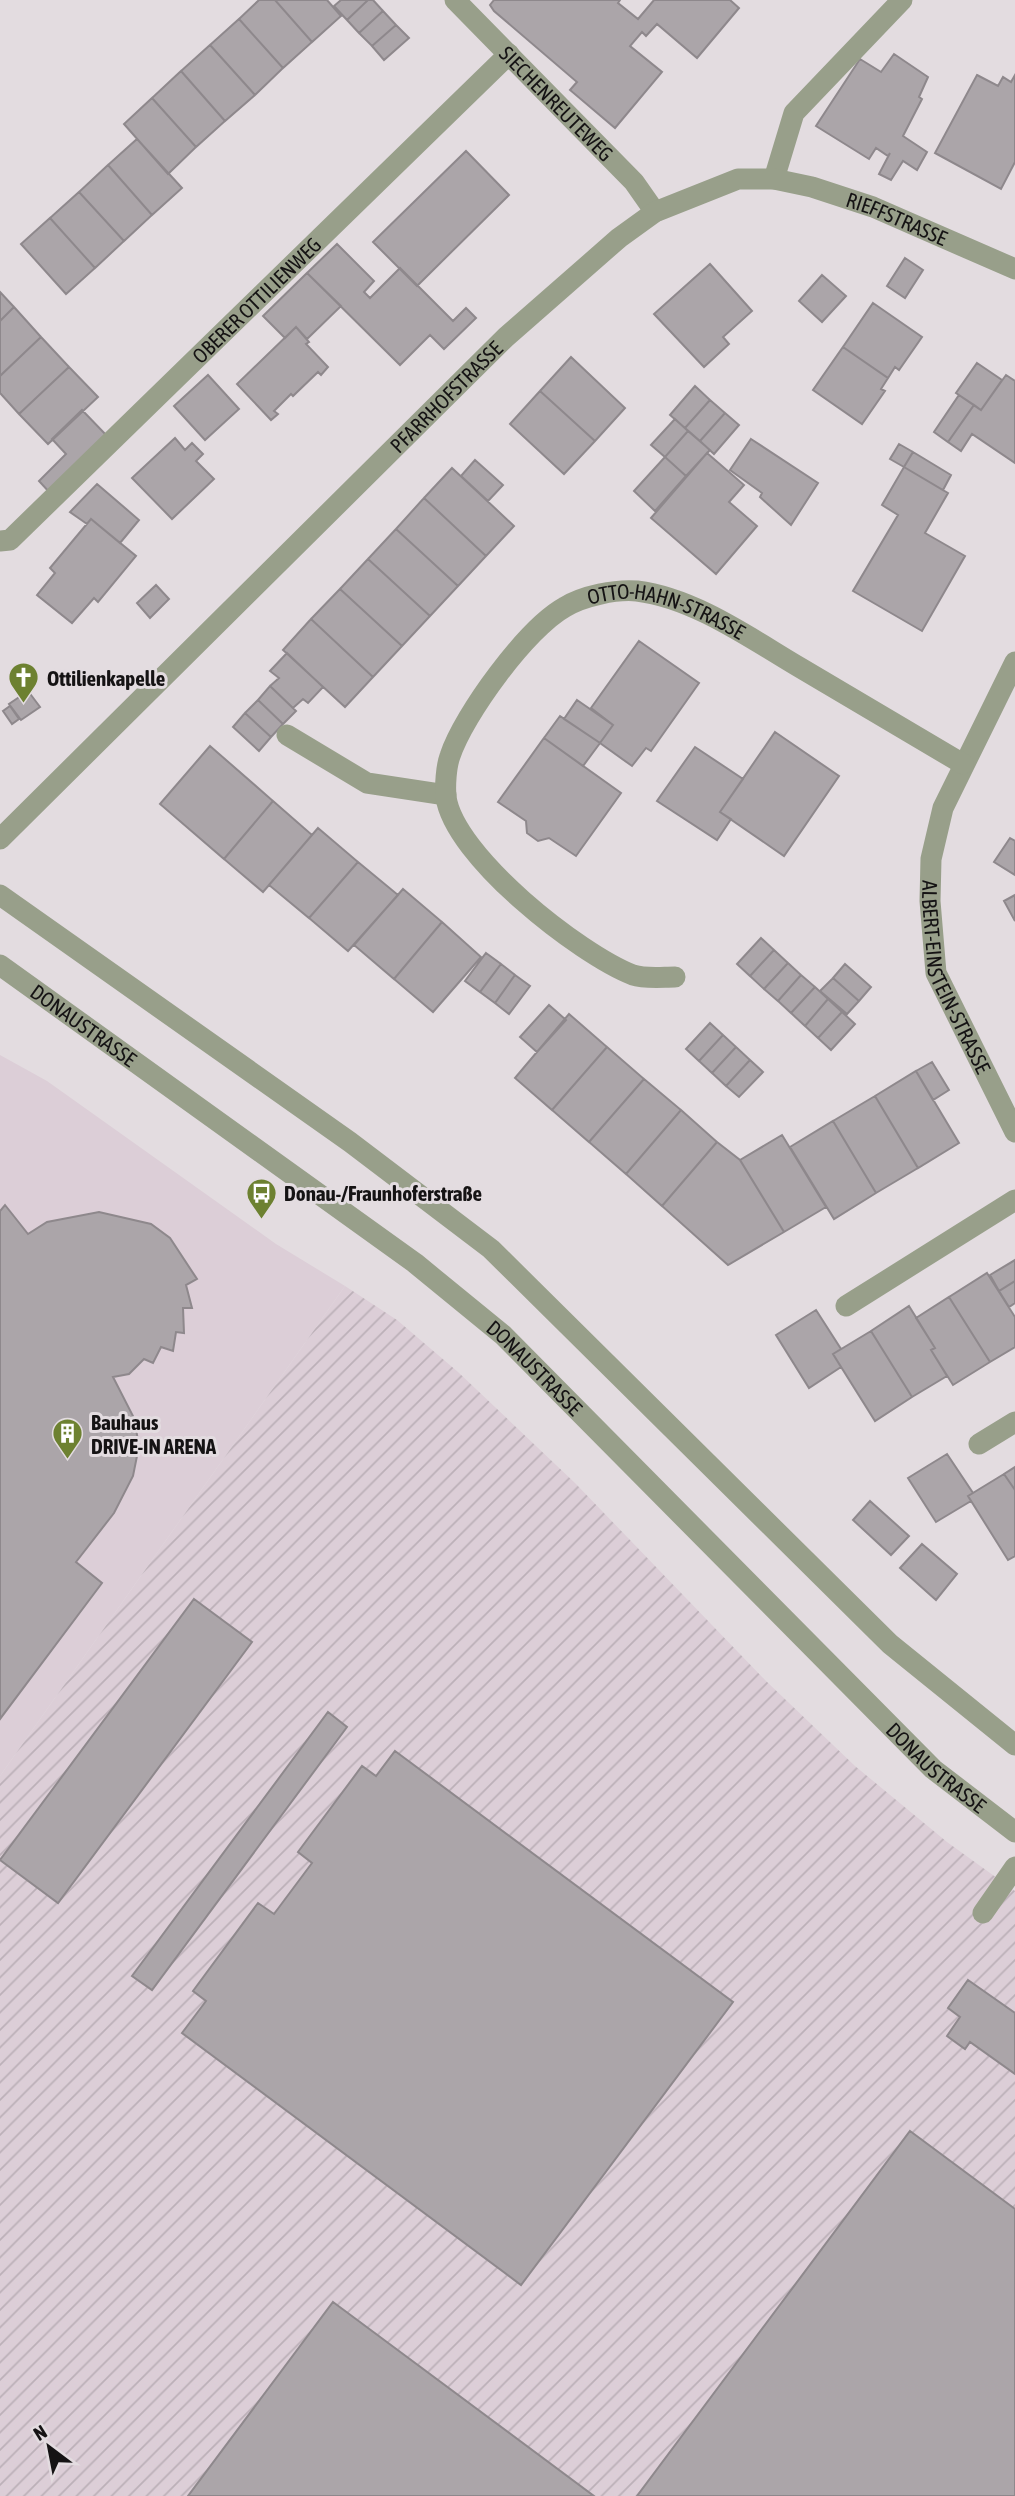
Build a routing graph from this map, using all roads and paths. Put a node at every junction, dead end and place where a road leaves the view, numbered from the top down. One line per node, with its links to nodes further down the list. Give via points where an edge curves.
1 (902, 0): 4 (street, via 794,113)
2 (465, 4): 3 (street, SIECHENREUTEWEG)
3 (509, 54): 5 (street, SIECHENREUTEWEG, via 634,182); 7 (street, OBERER OTTILIENWEG, via 10,540)
4 (774, 179): 5 (street, PFARRHOFSTRASSE, via 737,179); 6 (street, RIEFFSTRASSE, via 873,207)
5 (655, 212): 12 (street, PFARRHOFSTRASSE, via 506,337)
6 (1015, 269)
7 (0, 541)
8 (1015, 662): 10 (street, ALBERT-EINSTEIN-STRASSE)
9 (287, 735): 11 (street, via 367,783)
10 (963, 764): 11 (street, OTTO-HAHN-STRASSE, via 690,607 636,591 600,595 565,606 529,635 466,720 449,757); 16 (street, ALBERT-EINSTEIN-STRASSE, via 943,808 931,859 931,941 936,973 948,1002)
11 (446, 795): 15 (street, OTTO-HAHN-STRASSE, via 459,834 563,935 634,975)
12 (0, 839)
13 (0, 895): 21 (street, via 350,1142 491,1249 890,1644)
14 (0, 965): 22 (street, DONAUSTRASSE, via 415,1263 503,1335 933,1769)
15 (675, 977)
16 (1015, 1132)
17 (1015, 1200): 18 (street)
18 (846, 1306)
19 (1015, 1422): 20 (street)
20 (979, 1444)
21 (1015, 1745)
22 (1015, 1832)
23 (1015, 1867): 24 (street)
24 (982, 1913)

